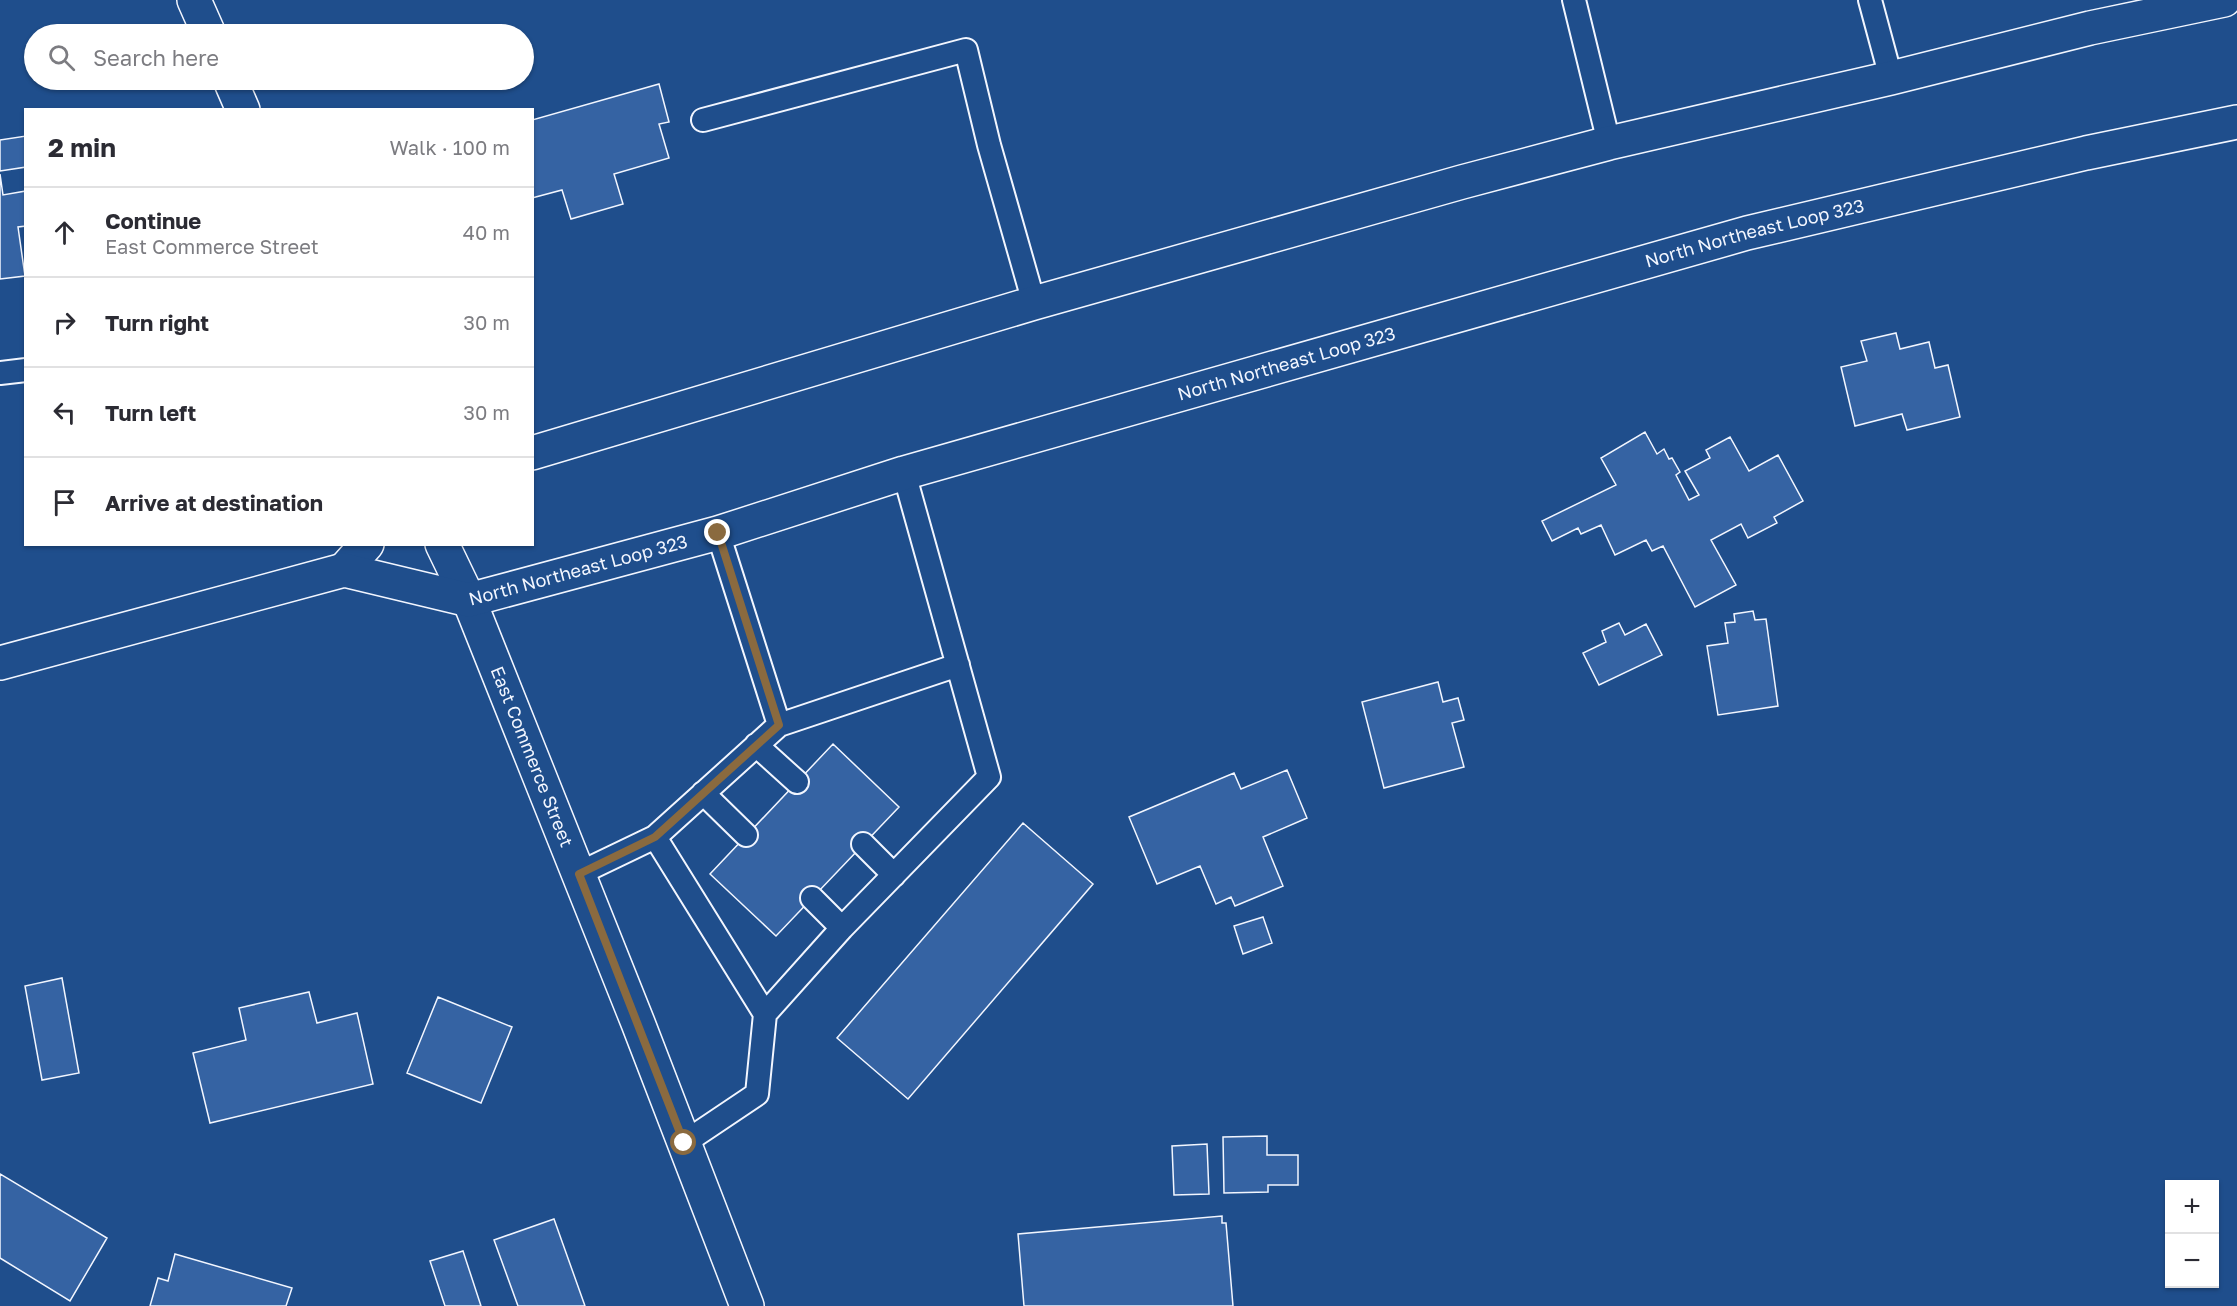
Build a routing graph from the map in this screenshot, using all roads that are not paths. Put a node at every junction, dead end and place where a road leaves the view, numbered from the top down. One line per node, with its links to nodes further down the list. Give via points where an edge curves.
1 (194, 0): 5 (main road)
2 (1574, 0): 11 (lane)
3 (1870, 0): 6 (lane)
4 (2224, 0): 6 (main road, via 2090,28)
5 (205, 24)
6 (1891, 78): 11 (main road)
7 (234, 90): 8 (main road)
8 (242, 108)
9 (703, 120): 12 (lane, via 966,50)
10 (2237, 122): 16 (main road, North Northeast Loop 323, via 2086,153 1747,233)
11 (1609, 143): 12 (main road)
12 (1034, 303): 15 (main road)
13 (24, 370): 14 (lane)
14 (0, 373)
15 (534, 452)
16 (904, 473): 17 (main road, North Northeast Loop 323); 23 (lane)
17 (718, 533): 21 (main road, North Northeast Loop 323); 24 (lane)
18 (364, 546): 20 (main road)
19 (443, 546): 21 (main road, East Commerce Street)
20 (344, 570): 21 (main road, North Northeast Loop 323); 22 (main road, North Northeast Loop 323)
21 (469, 600): 31 (main road, East Commerce Street)
22 (0, 663)
23 (958, 665): 24 (lane); 32 (lane, via 989,777)
24 (779, 725): 25 (lane)
25 (756, 745): 26 (lane); 27 (lane)
26 (797, 782)
27 (703, 793): 28 (lane); 29 (lane)
28 (746, 836)
29 (655, 837): 31 (lane); 35 (lane)
30 (863, 844): 32 (lane)
31 (579, 874): 36 (main road, East Commerce Street)
32 (894, 875): 34 (lane)
33 (812, 898): 34 (lane)
34 (842, 928): 35 (lane)
35 (765, 1014): 36 (lane, via 757,1094)
36 (684, 1143): 37 (main road, East Commerce Street)
37 (747, 1306)

